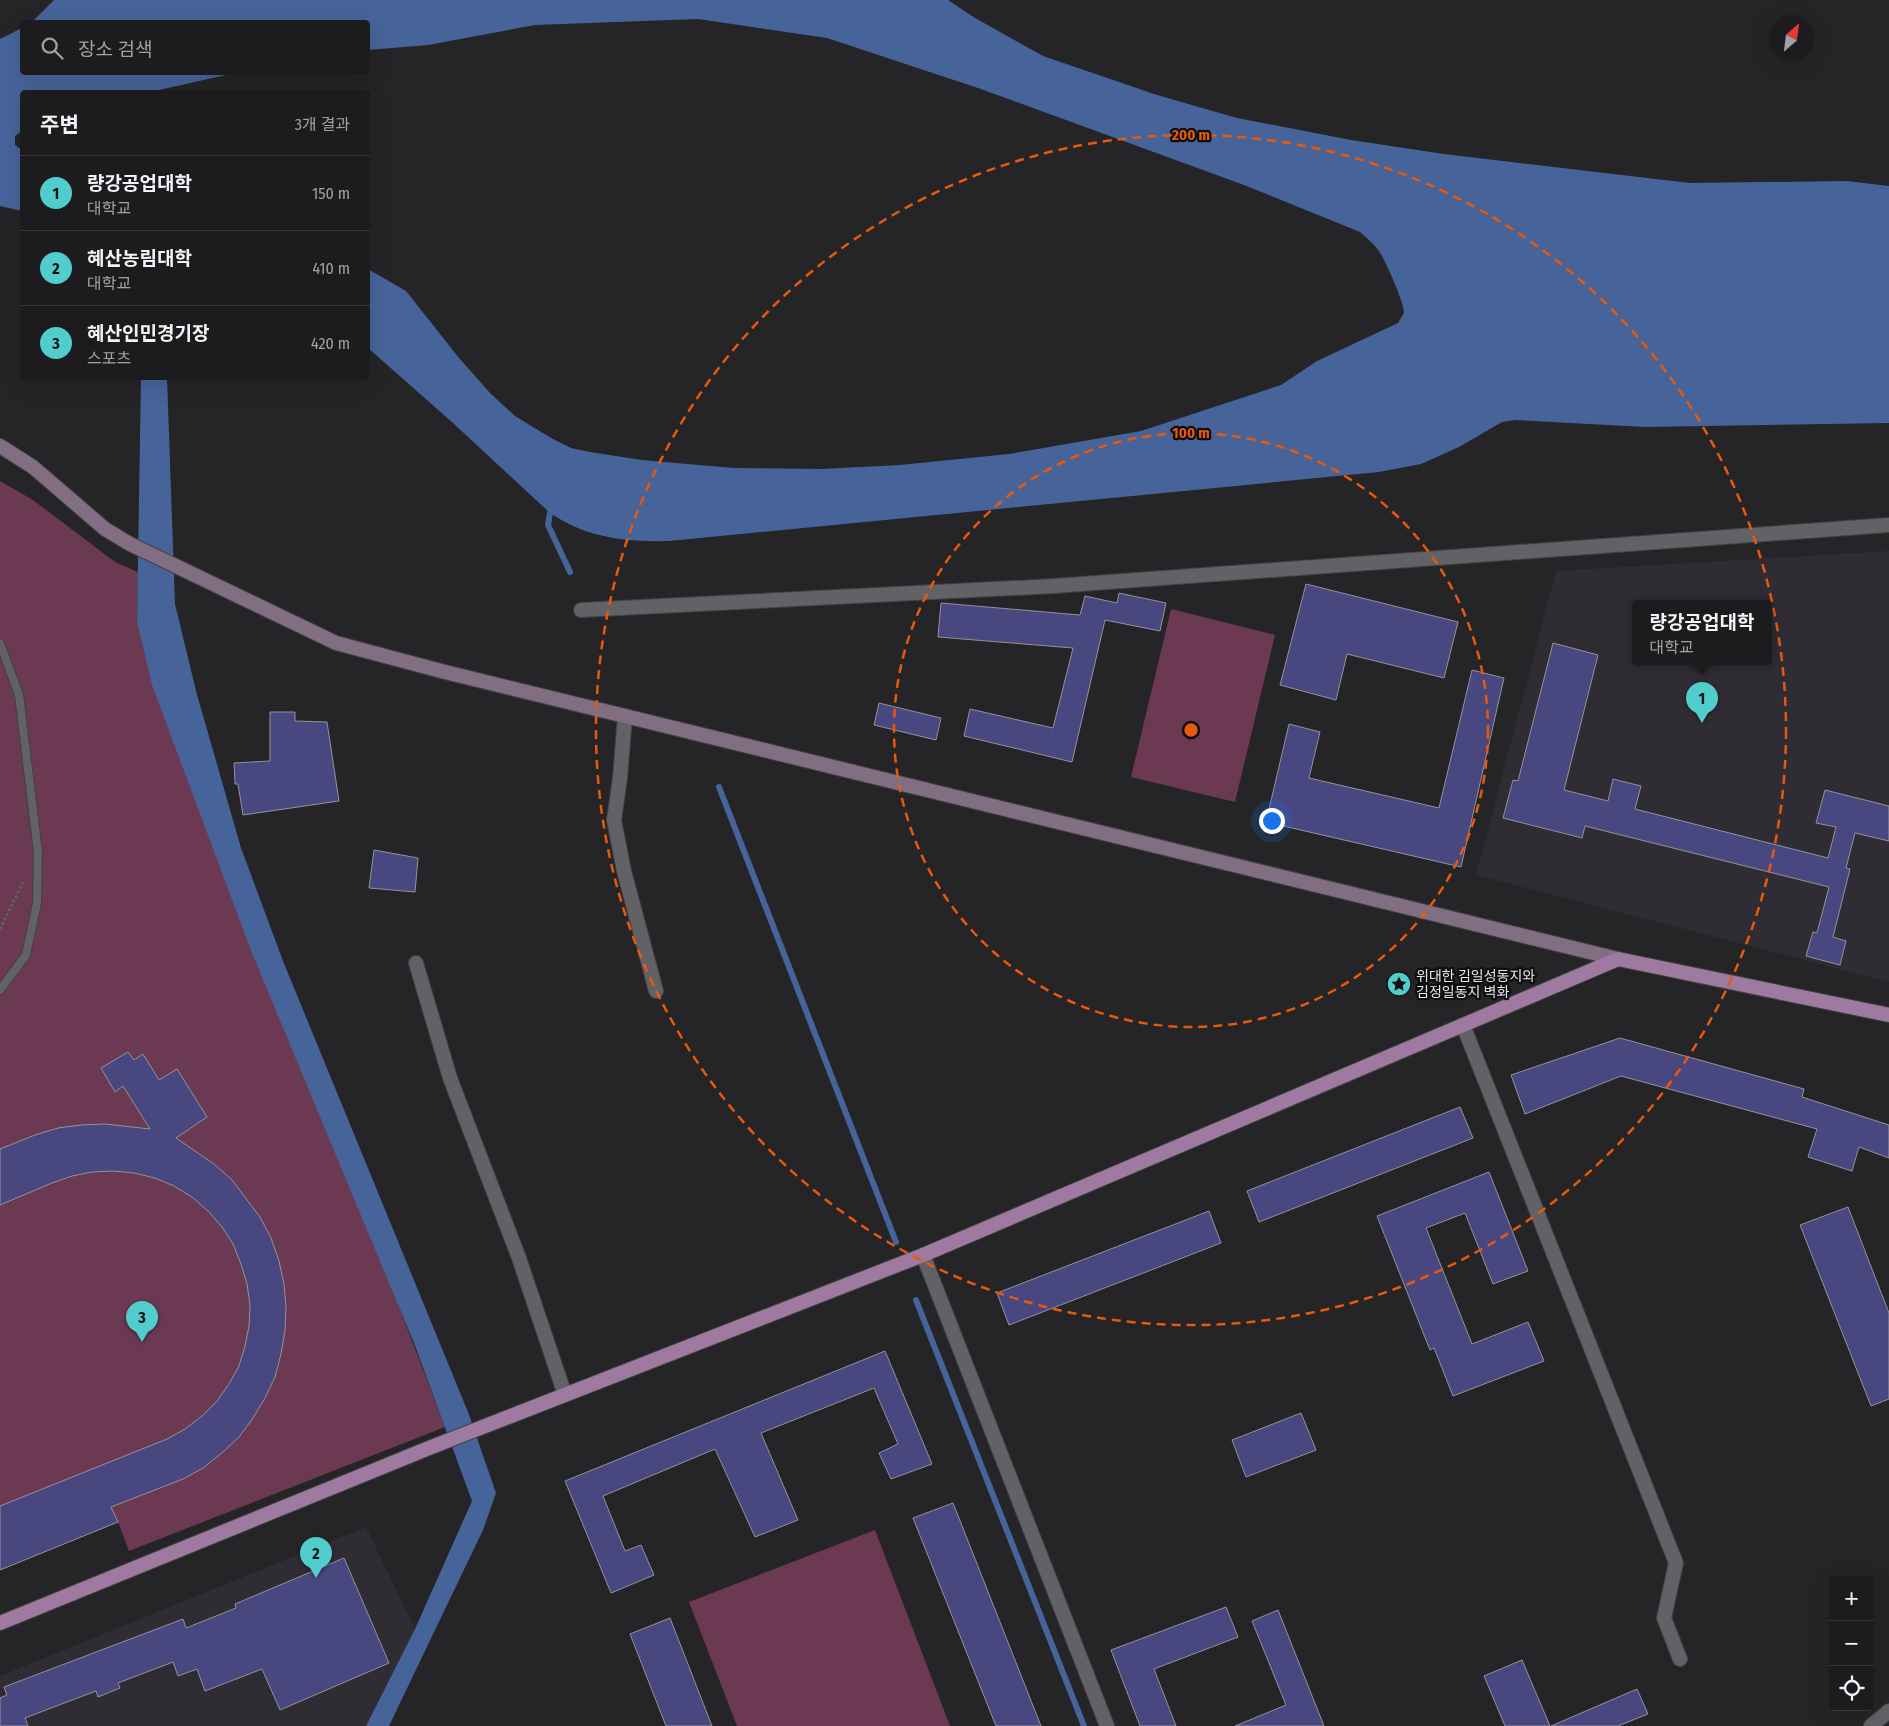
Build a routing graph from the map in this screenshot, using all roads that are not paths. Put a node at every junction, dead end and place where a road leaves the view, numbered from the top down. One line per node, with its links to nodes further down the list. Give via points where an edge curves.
1 (0, 446): 5 (main road, via 33,468 105,529 130,544 336,643)
2 (1889, 525): 3 (street, via 1054,586)
3 (581, 610)
4 (0, 644): 8 (lane, via 18,695 38,852 37,903 26,954)
5 (625, 716): 6 (main road); 9 (street, via 614,820 624,871)
6 (1618, 959): 10 (main road); 11 (main road)
7 (416, 964): 13 (street, via 450,1078 519,1258)
8 (0, 990)
9 (656, 990)
10 (1889, 1015)
11 (1463, 1025): 12 (main road); 15 (street, via 1676,1563 1664,1618)
12 (923, 1255): 13 (main road); 17 (street)
13 (565, 1395): 14 (main road)
14 (0, 1623)
15 (1680, 1659)
16 (1889, 1711): 18 (street)
17 (1107, 1726)
18 (1871, 1726)

